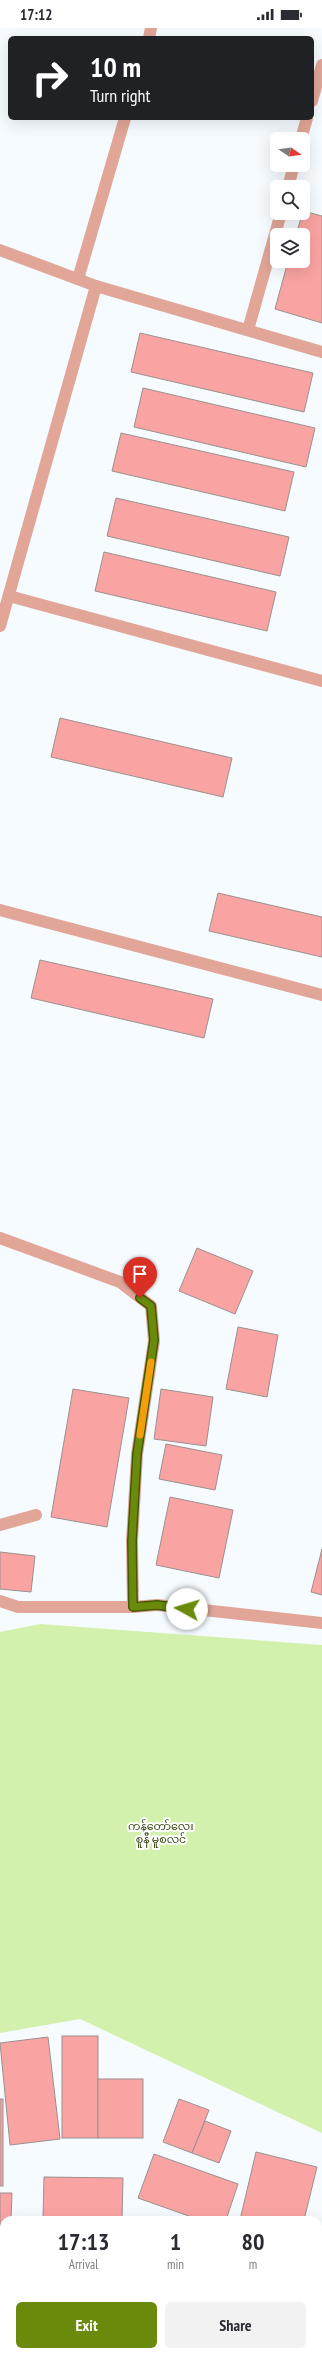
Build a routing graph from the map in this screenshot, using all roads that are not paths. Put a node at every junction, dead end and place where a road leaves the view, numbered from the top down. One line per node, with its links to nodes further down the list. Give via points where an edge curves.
1 (322, 65): 2 (street)
2 (314, 94)
3 (124, 120): 8 (street)
4 (306, 120): 5 (street)
5 (303, 132)
6 (279, 220): 10 (street)
7 (0, 250): 8 (street)
8 (78, 279): 9 (street)
9 (96, 286): 10 (street); 12 (street)
10 (248, 330): 11 (street)
11 (322, 352)
12 (8, 596): 13 (street); 14 (street)
13 (0, 626)
14 (322, 681)
15 (0, 910): 16 (street)
16 (322, 995)
17 (0, 1238): 21 (street, via 120,1282 151,1306 154,1340 137,1454 132,1541)
18 (36, 1515): 19 (street)
19 (0, 1525)
20 (0, 1601): 21 (street, via 18,1607)
21 (133, 1607): 22 (street, via 157,1605)
22 (322, 1623)

